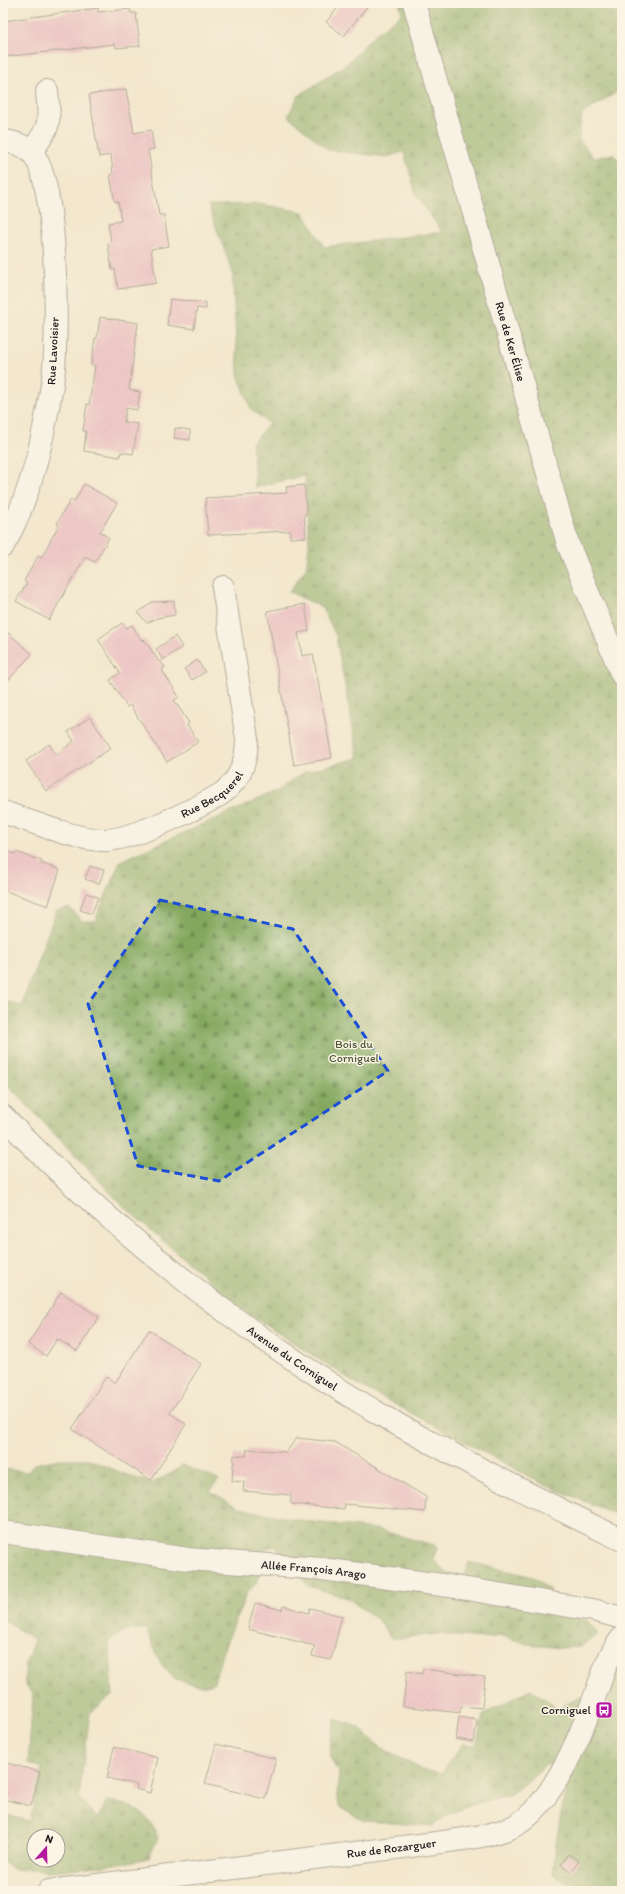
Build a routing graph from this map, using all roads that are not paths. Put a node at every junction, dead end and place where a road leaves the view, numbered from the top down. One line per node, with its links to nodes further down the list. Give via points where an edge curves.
1 (414, 3): 7 (street, Rue de Ker Élise, via 568,544)
2 (47, 91): 4 (street, via 49,119 43,136)
3 (3, 141): 4 (street)
4 (31, 152): 5 (street, Rue Lavoisier, via 44,177 51,218 56,305 53,378 35,466 24,500)
5 (3, 546)
6 (223, 587): 8 (street, Rue Becquerel, via 247,749 245,762 236,779 222,794 126,837 103,840 79,836)
7 (622, 675)
8 (3, 812)
9 (3, 1116): 11 (street, Avenue du Corniguel, via 116,1224 206,1297 288,1356 373,1411 520,1490)
10 (3, 1532): 12 (street, Allée François Arago, via 188,1559 322,1569 442,1585 592,1610)
11 (622, 1540)
12 (622, 1618)
13 (622, 1638): 14 (street, Rue de Rozarguer, via 614,1648 590,1711 557,1781 532,1813 512,1828 475,1837 427,1844)
14 (49, 1891)

